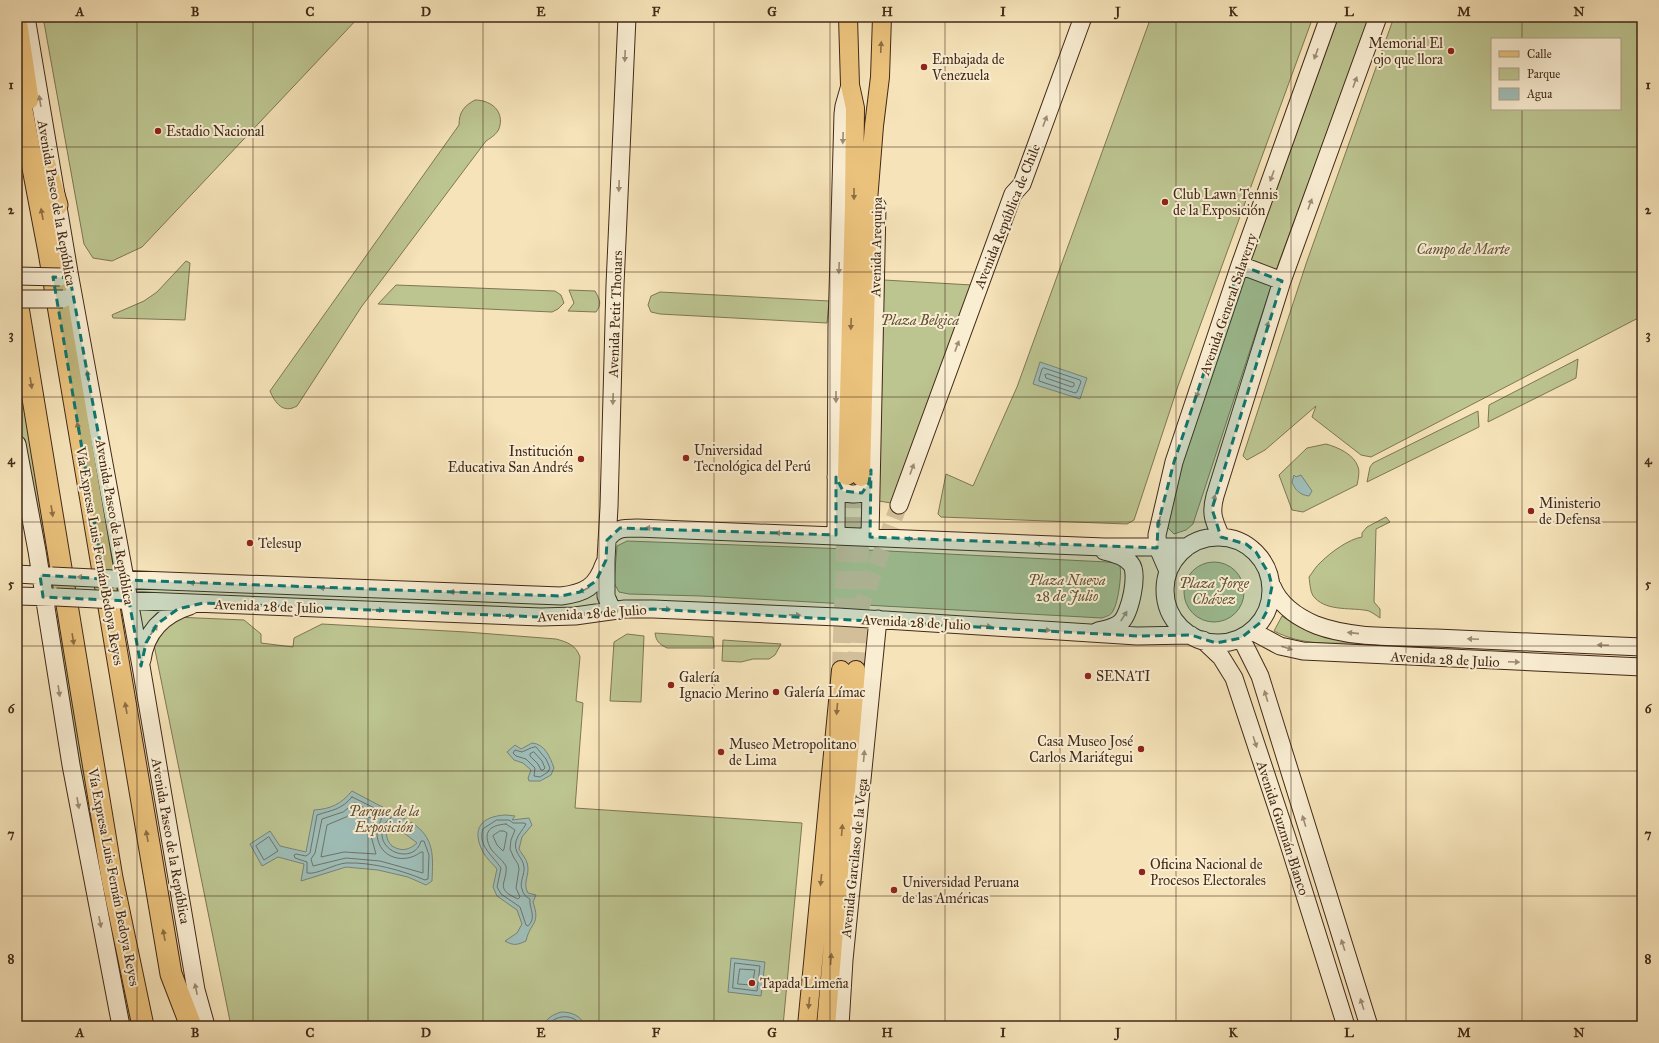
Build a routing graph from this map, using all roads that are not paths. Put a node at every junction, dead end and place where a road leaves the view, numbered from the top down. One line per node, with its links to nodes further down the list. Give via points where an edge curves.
1 (26, 17): 10 (main road, Avenida Paseo de la República, one-way to 1)
2 (627, 17): 23 (main road, Avenida Petit Thouars, one-way to 23)
3 (848, 17): 18 (main road, Avenida Arequipa, one-way to 18, via 850,85 855,108)
4 (882, 17): 18 (main road, Avenida Arequipa, one-way to 4, via 868,201 880,77)
5 (1083, 17): 19 (main road, Avenida República de Chile, one-way to 5, via 1010,201 1022,184)
6 (1329, 17): 11 (main road, Avenida General Salaverry, one-way to 11)
7 (1378, 17): 14 (main road, one-way to 7)
8 (17, 26): 10 (highway, via 31,119)
9 (17, 84): 45 (highway, Vía Expresa Luis Fernán Bedoya Reyes, one-way to 9, via 49,252)
10 (57, 205): 13 (main road, Avenida Paseo de la República)
11 (1240, 265): 14 (main road); 26 (main road, Avenida General Salaverry, one-way to 26, via 1174,462 1157,530)
12 (17, 276): 13 (main road, bridge)
13 (65, 277): 15 (main road, Avenida Paseo de la República)
14 (1282, 281): 21 (main road, one-way to 14, via 1213,518 1212,505)
15 (68, 299): 16 (main road, bridge); 31 (main road, Avenida Paseo de la República, one-way to 15)
16 (17, 300): 47 (highway, Vía Expresa Luis Fernán Bedoya Reyes, one-way to 47, via 112,878)
17 (17, 444): 30 (main road)
18 (854, 475): 20 (main road, Avenida Arequipa); 22 (main road, Avenida Arequipa)
19 (899, 505)
20 (836, 535): 22 (main road); 23 (main road, one-way to 23, via 630,528 616,530)
21 (1221, 537): 25 (main road, via 1209,537); 32 (main road, via 1240,542 1256,552 1264,562)
22 (870, 538): 24 (main road, one-way to 22)
23 (607, 540): 27 (main road, Avenida Petit Thouars)
24 (1080, 546): 26 (main road); 39 (main road, one-way to 24, via 1111,628 1124,618 1135,573 1132,564 1122,557)
25 (1187, 547): 26 (main road); 28 (main road)
26 (1158, 548): 28 (main road, Avenida General Salaverry)
27 (606, 560): 31 (main road, Avenida 28 de Julio, one-way to 31, via 591,586 561,596); 37 (main road, Avenida Petit Thouars, via 606,596)
28 (1168, 571): 41 (main road, via 1165,593 1167,606 1181,628)
29 (17, 574): 30 (main road, Avenida 28 de Julio)
30 (46, 575): 31 (main road, Avenida 28 de Julio, one-way to 30, bridge); 34 (main road)
31 (120, 579): 35 (main road, Avenida Paseo de la República)
32 (1272, 586): 40 (main road, via 1267,611 1261,622); 42 (main road, Avenida 28 de Julio, one-way to 32, via 1345,632 1317,625 1296,614 1280,601)
33 (17, 596): 34 (main road, Avenida 28 de Julio)
34 (50, 597): 35 (main road, Avenida 28 de Julio, bridge); 46 (main road, one-way to 46, via 72,772)
35 (123, 600): 36 (main road, Avenida 28 de Julio); 43 (main road, Avenida Paseo de la República)
36 (204, 603): 37 (main road, Avenida 28 de Julio, one-way to 37, via 541,617 575,616); 43 (main road, one-way to 36, via 146,643 157,624 178,609)
37 (612, 610): 38 (main road, Avenida 28 de Julio, one-way to 38, via 653,609)
38 (878, 619): 39 (main road, Avenida 28 de Julio, one-way to 39); 53 (main road, Avenida Garcilaso de la Vega, one-way to 38, via 844,960)
39 (1091, 633): 41 (main road, Avenida 28 de Julio)
40 (1246, 635): 41 (main road, via 1229,642 1216,643); 44 (main road, Avenida 28 de Julio, one-way to 44, via 1303,651); 55 (main road, Avenida Guzmán Blanco, one-way to 40)
41 (1197, 638): 54 (main road, Avenida Guzmán Blanco, one-way to 54, via 1221,657 1234,678)
42 (1642, 647)
43 (141, 666): 50 (main road, Avenida Paseo de la República, one-way to 43, via 196,990)
44 (1642, 667)
45 (171, 974): 48 (highway); 49 (highway, Vía Expresa Luis Fernán Bedoya Reyes)
46 (121, 1026)
47 (143, 1026)
48 (180, 1026)
49 (191, 1026)
50 (206, 1026)
51 (807, 1026): 52 (main road, Avenida Garcilaso de la Vega, one-way to 51, via 848,670)
52 (826, 1026)
53 (840, 1026)
54 (1346, 1026)
55 (1369, 1026)

